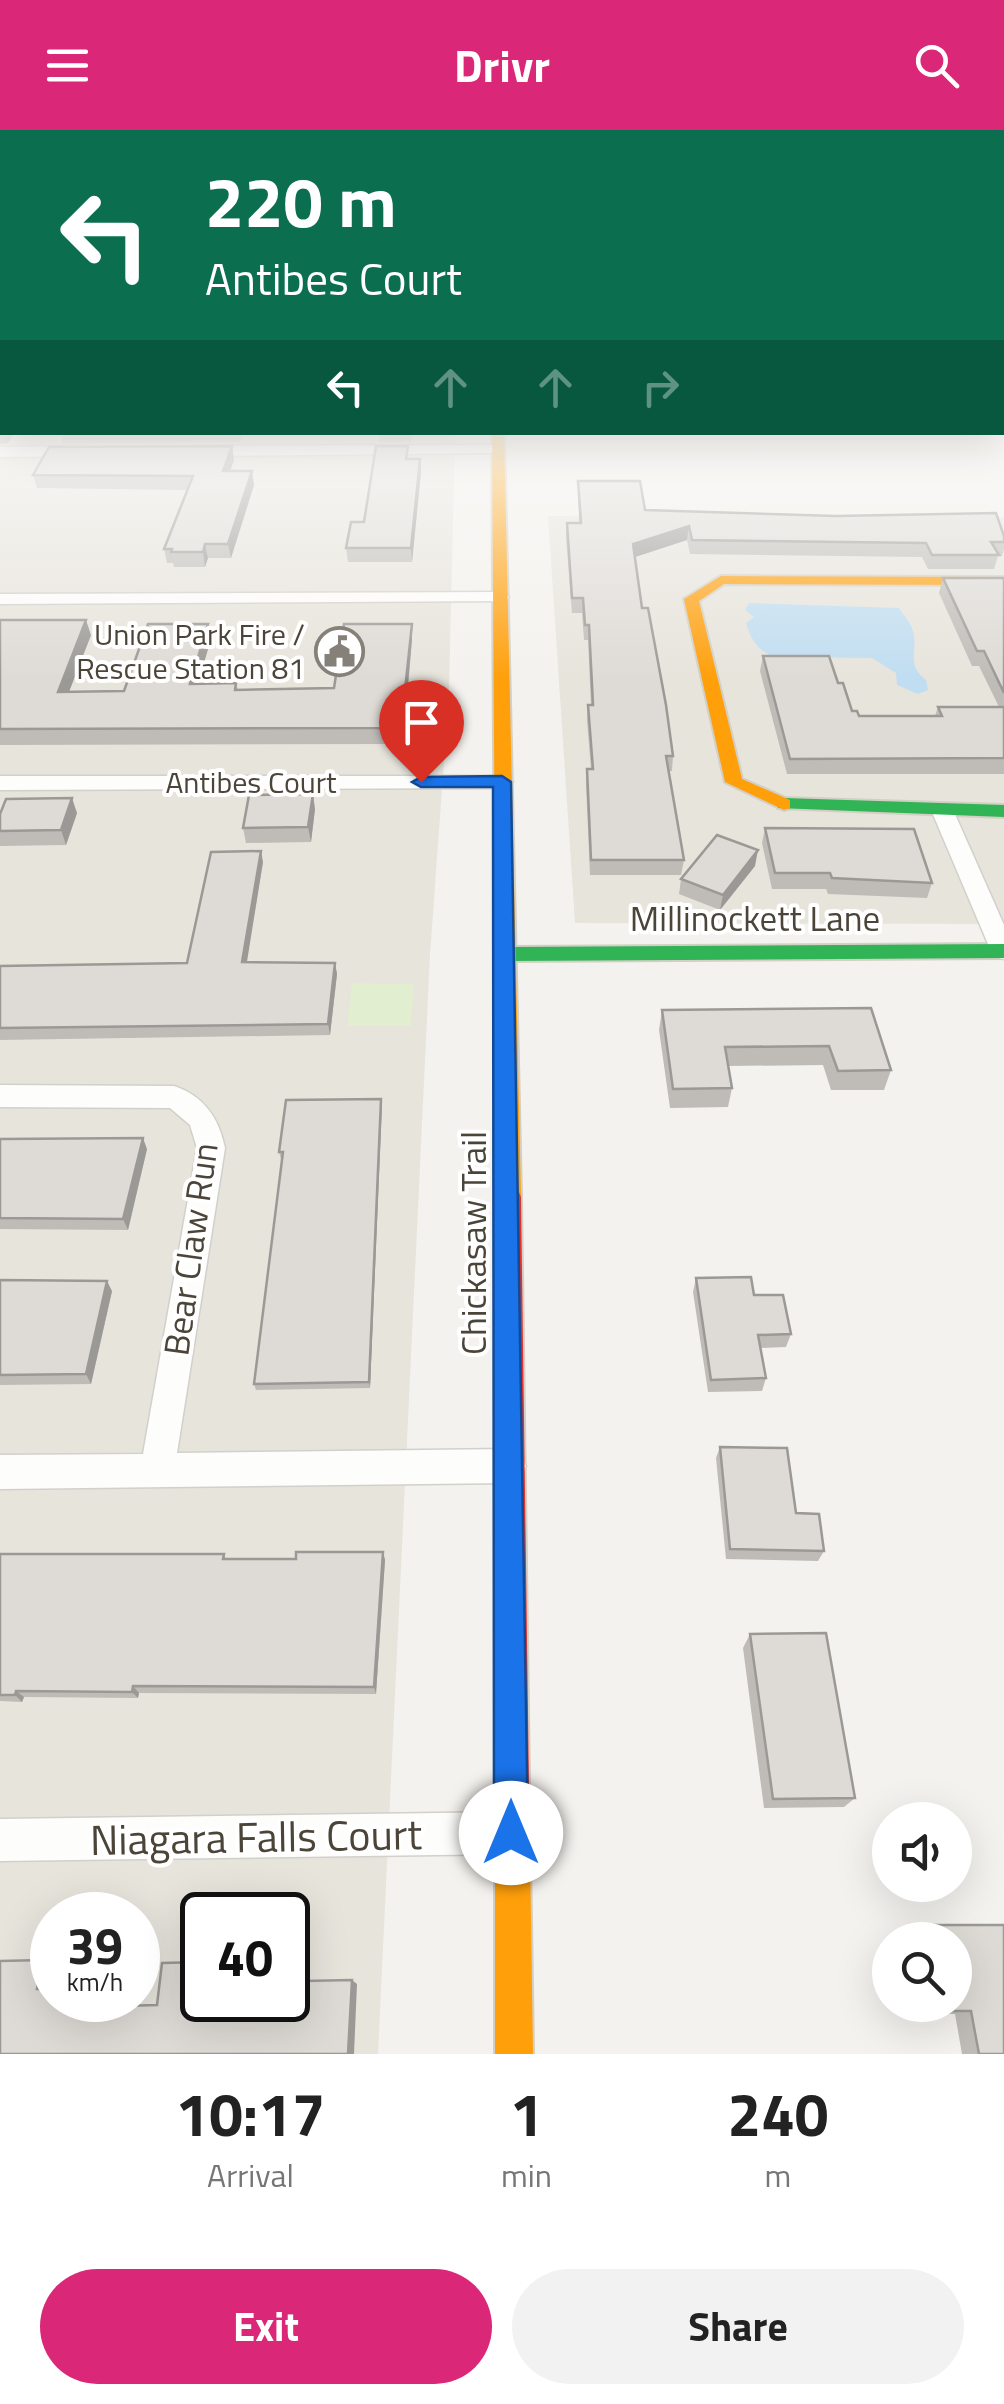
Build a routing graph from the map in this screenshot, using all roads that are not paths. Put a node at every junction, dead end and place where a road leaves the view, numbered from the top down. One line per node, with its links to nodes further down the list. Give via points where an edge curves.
1 (499, 501): 3 (street, Chickasaw Trail)
2 (1004, 581): 8 (street, via 720,580 692,599 734,782 790,807)
3 (500, 597): 4 (street); 5 (street, Chickasaw Trail)
4 (0, 599)
5 (502, 782): 6 (street, Antibes Court); 10 (street, Chickasaw Trail)
6 (0, 783)
7 (1004, 810): 8 (street)
8 (943, 812): 9 (street)
9 (1003, 951): 10 (street, Millinockett Lane)
10 (506, 954): 12 (street, Chickasaw Trail)
11 (0, 1096): 13 (street, Bear Claw Run, via 174,1097 206,1120 211,1148)
12 (509, 1466): 13 (street); 15 (street, Chickasaw Trail)
13 (158, 1471): 14 (street)
14 (0, 1472)
15 (511, 1833): 16 (street, Niagara Falls Court); 17 (street, Chickasaw Trail)
16 (0, 1840)
17 (514, 2054)

